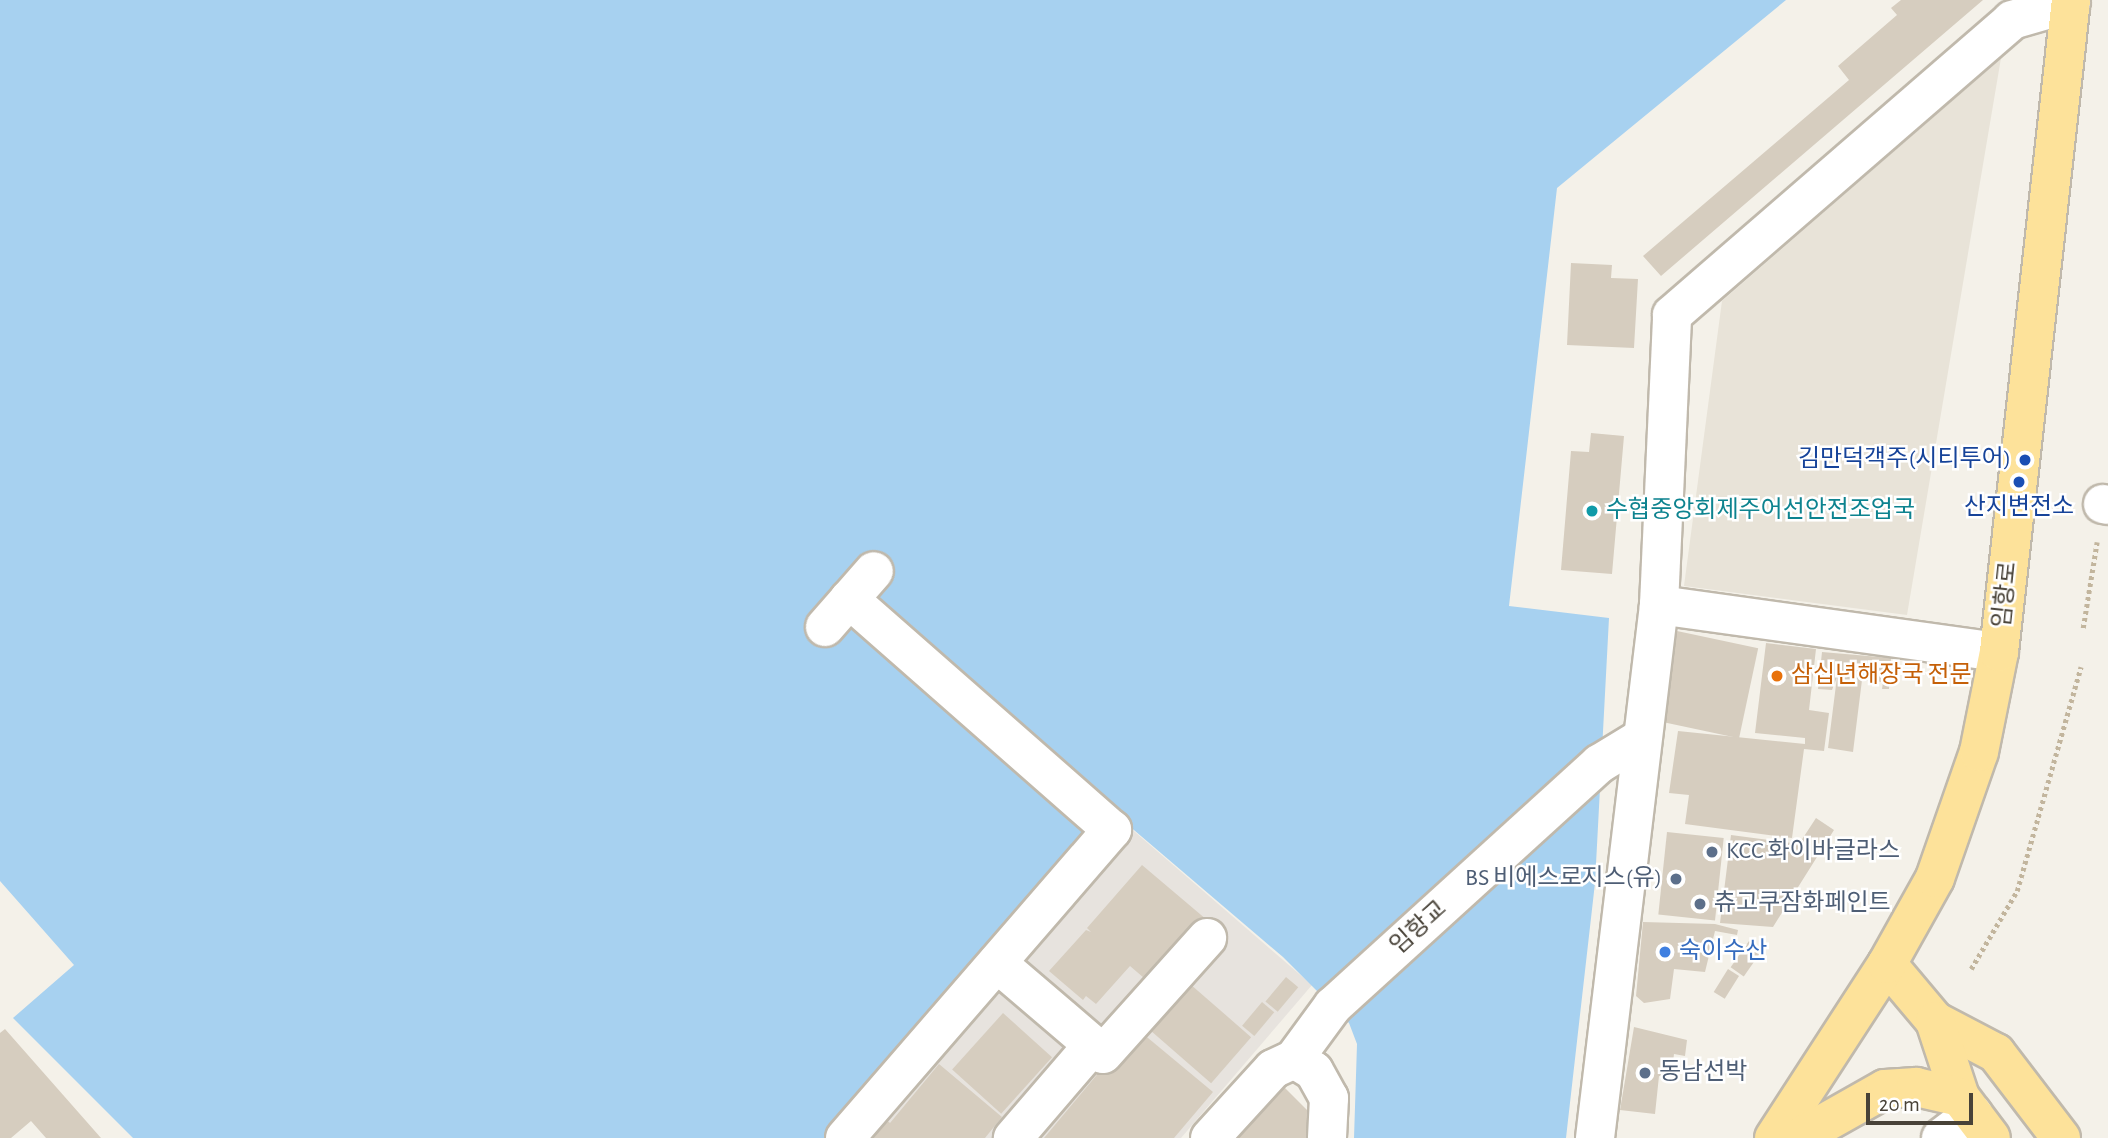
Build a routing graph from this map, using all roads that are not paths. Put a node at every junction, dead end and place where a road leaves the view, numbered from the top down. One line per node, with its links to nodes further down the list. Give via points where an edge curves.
1 (2071, 1): 3 (street, via 2012,20 1672,315); 4 (main road, 임항로)
2 (849, 599): 7 (street, via 1111,826 1110,835)
3 (1658, 604): 4 (street); 5 (street)
4 (1999, 652): 8 (main road, 임항로, via 1979,752 1952,832 1935,878)
5 (1642, 738): 11 (street, 임항교, via 1599,764 1333,1006); 17 (street)
6 (1207, 939): 10 (street, via 1103,1054)
7 (997, 963): 10 (street); 13 (street)
8 (1887, 964): 9 (main road); 18 (main road, 임항로)
9 (1935, 1021): 12 (main road); 21 (main road, via 1996,1053)
10 (1093, 1045): 14 (street)
11 (1294, 1059): 15 (street, via 1273,1069); 16 (street, via 1314,1071 1329,1098)
12 (1975, 1116): 19 (main road, via 1916,1087 1885,1089); 20 (street)
13 (845, 1138)
14 (1013, 1138)
15 (1210, 1138)
16 (1327, 1138)
17 (1595, 1138)
18 (1773, 1138)
19 (1798, 1138)
20 (1941, 1138)
21 (2061, 1138)

